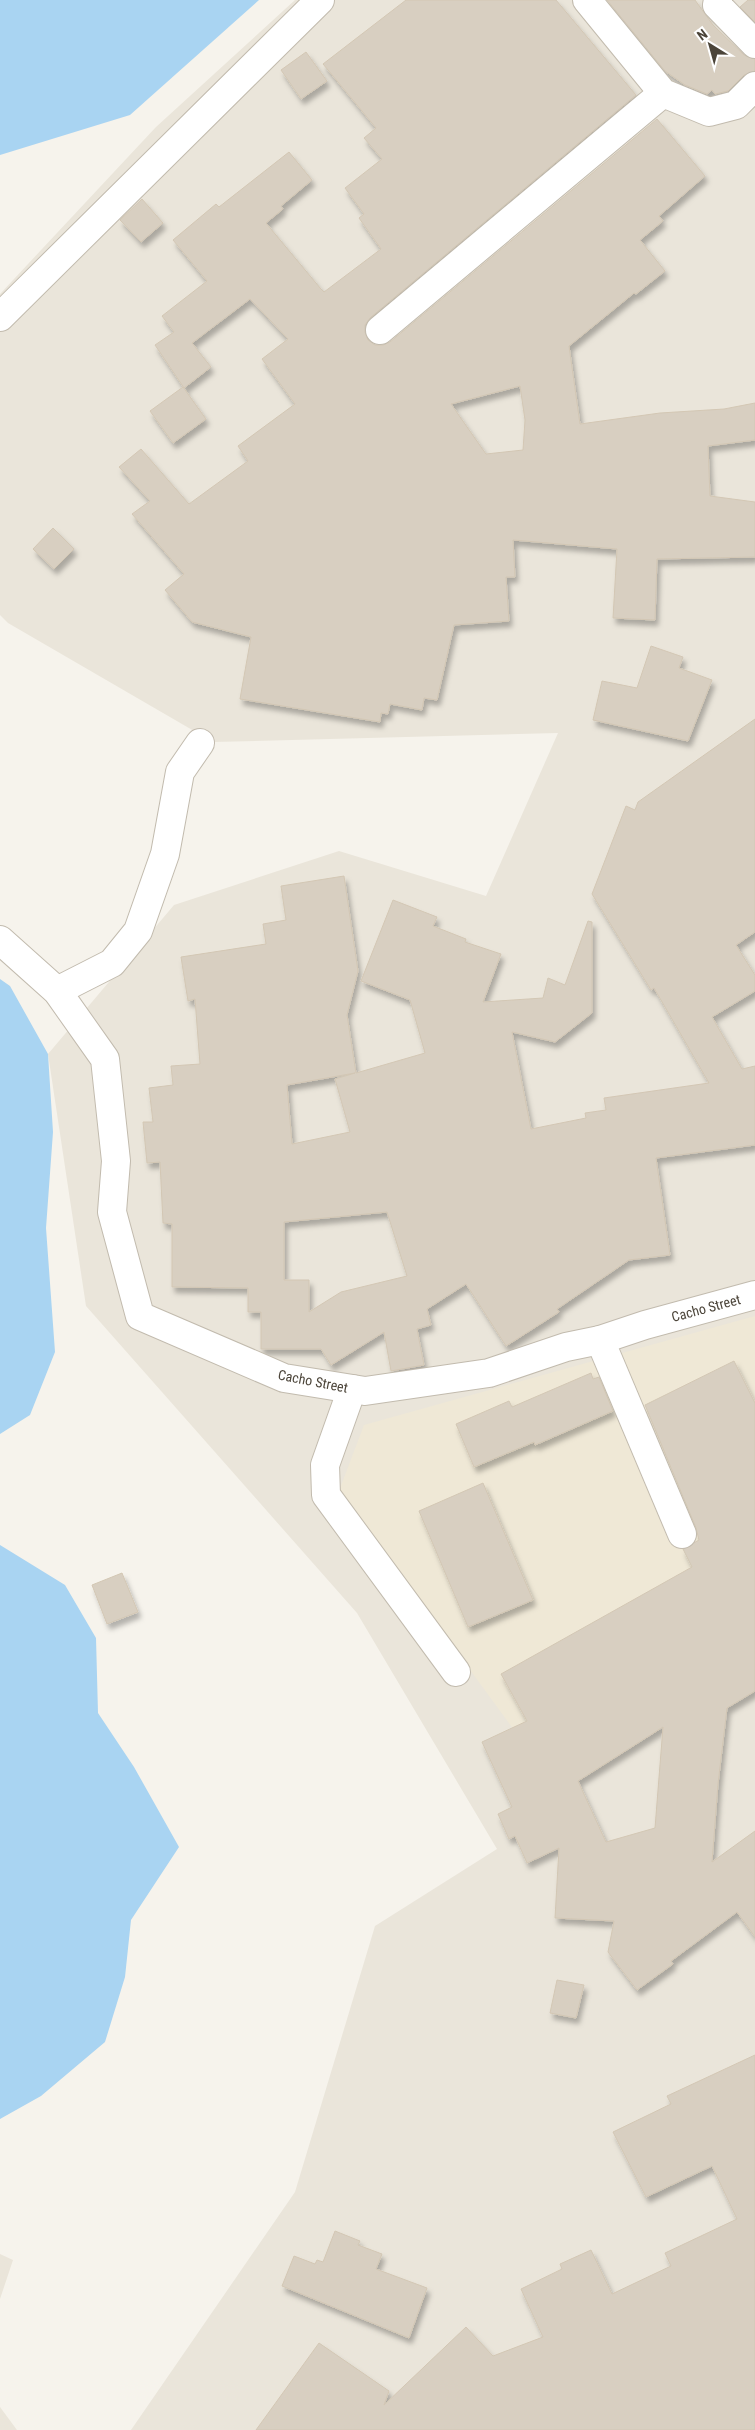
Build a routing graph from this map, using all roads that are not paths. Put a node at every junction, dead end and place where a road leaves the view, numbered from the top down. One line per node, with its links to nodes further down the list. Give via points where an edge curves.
1 (320, 0): 7 (street)
2 (586, 0): 6 (street)
3 (718, 0): 4 (street, via 717,4)
4 (755, 44)
5 (755, 86): 6 (street, via 736,105 709,112)
6 (663, 93): 8 (street)
7 (0, 317)
8 (380, 330)
9 (200, 744): 11 (street, via 180,772 165,854 138,930 112,963)
10 (0, 940): 11 (street)
11 (57, 990): 14 (street, Cacho Street, via 105,1059 116,1162 112,1212 140,1316 284,1378)
12 (755, 1295): 13 (street, Cacho Street)
13 (600, 1340): 14 (street, Cacho Street, via 566,1347 470,1378 390,1389); 15 (street)
14 (352, 1389): 16 (street, via 325,1465 326,1495)
15 (682, 1534)
16 (456, 1672)

